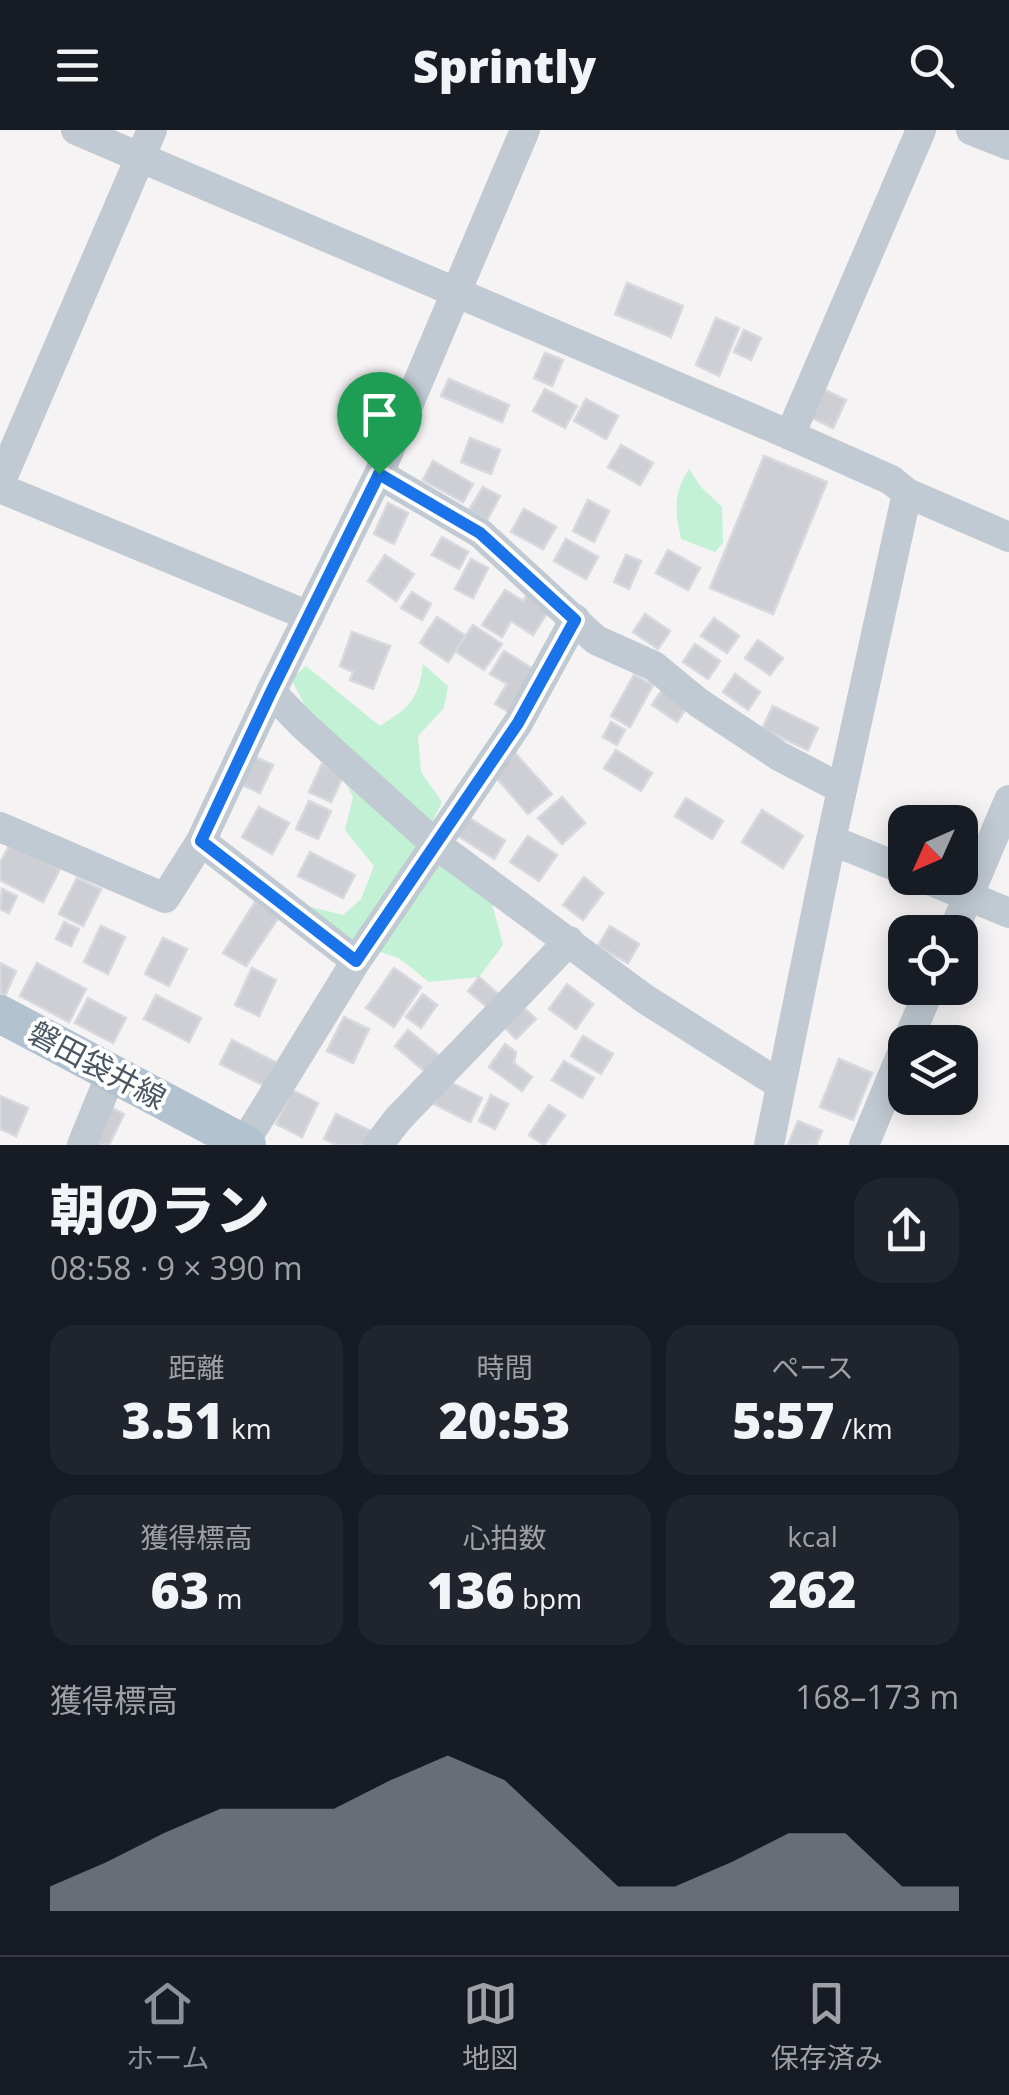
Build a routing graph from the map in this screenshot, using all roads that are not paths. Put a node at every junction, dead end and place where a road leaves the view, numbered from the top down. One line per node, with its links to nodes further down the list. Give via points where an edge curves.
1 (76, 130): 5 (street)
2 (525, 130): 7 (street)
3 (921, 130): 8 (street)
4 (971, 130): 6 (street)
5 (146, 144): 7 (street); 10 (street)
6 (1009, 145)
7 (456, 293): 8 (street); 9 (street)
8 (790, 435): 11 (street)
9 (379, 474): 13 (street); 14 (street, via 480,533)
10 (0, 486): 13 (street)
11 (907, 493): 12 (street); 16 (street)
12 (1009, 536)
13 (309, 616): 15 (street)
14 (575, 620): 16 (street, via 596,640 654,666 778,756); 21 (street, via 518,723)
15 (271, 692): 20 (street); 21 (street)
16 (842, 789): 19 (street)
17 (1009, 800): 23 (street)
18 (0, 827): 20 (street, via 166,898)
19 (830, 840): 22 (street); 31 (street)
20 (201, 841): 28 (street)
21 (434, 843): 27 (street); 28 (street)
22 (888, 863)
23 (978, 872)
24 (968, 895): 25 (street); 26 (street)
25 (1009, 912)
26 (959, 915)
27 (569, 941): 31 (street, via 646,1000); 35 (street)
28 (356, 961): 33 (street)
29 (0, 1014): 30 (main road, 磐田袋井線)
30 (111, 1074): 33 (main road, 磐田袋井線); 34 (street)
31 (782, 1085): 36 (street)
32 (888, 1087): 37 (street)
33 (245, 1144)
34 (82, 1145)
35 (378, 1145)
36 (769, 1145)
37 (864, 1145)

